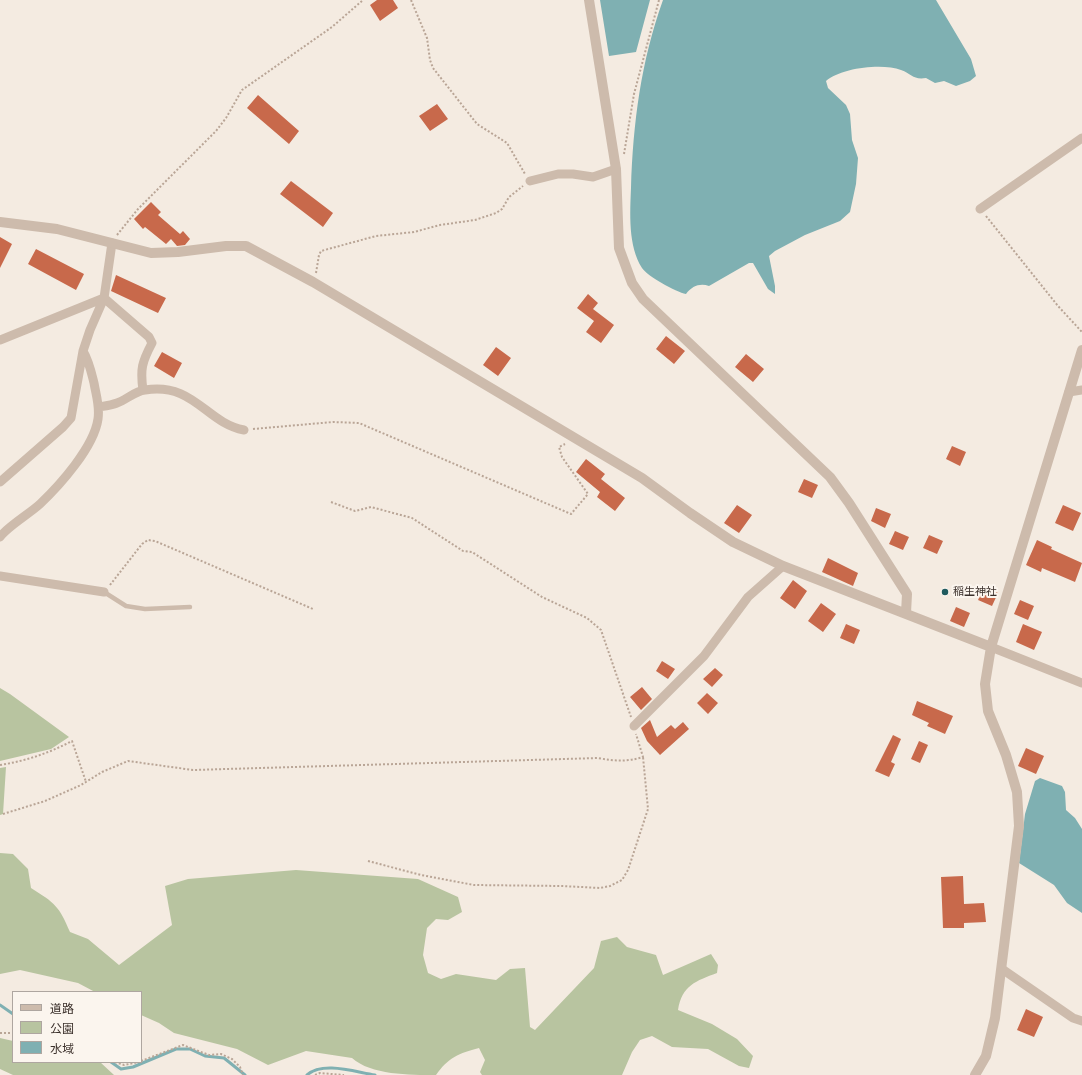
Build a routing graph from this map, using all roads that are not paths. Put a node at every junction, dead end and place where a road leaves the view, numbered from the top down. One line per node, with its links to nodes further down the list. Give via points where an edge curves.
1 (589, 0): 3 (street)
2 (1082, 138): 5 (street)
3 (616, 169): 4 (street, via 593,177 558,174); 23 (street, via 619,248 632,283 648,304 830,477 907,594)
4 (530, 182)
5 (980, 209)
6 (0, 222): 7 (street, via 57,228)
7 (112, 243): 8 (street); 19 (street, via 151,253 246,246 313,282 642,478 733,542)
8 (104, 298): 9 (street); 11 (street); 12 (street, via 149,336 152,343 140,372)
9 (0, 340)
10 (1082, 350): 14 (street)
11 (83, 351): 15 (street, via 89,360); 17 (street, via 71,418 63,428)
12 (143, 390): 15 (street, via 117,404); 16 (street, via 178,392 198,402 234,428)
13 (1082, 390): 14 (street)
14 (1069, 392): 24 (street)
15 (99, 407): 18 (street, via 93,435 76,463 41,503)
16 (244, 430)
17 (0, 482)
18 (0, 537)
19 (783, 566): 23 (street); 26 (street, via 748,597 704,656)
20 (0, 576): 21 (street)
21 (104, 592): 22 (lane, via 126,606 145,609)
22 (190, 606)
23 (906, 613): 24 (street)
24 (991, 647): 25 (street); 27 (street, via 985,684 988,711 1006,755 1017,792 1020,826)
25 (1082, 683)
26 (634, 726)
27 (1002, 969): 28 (street, via 1073,1018); 29 (street, via 986,1056)
28 (1082, 1021)
29 (975, 1075)

